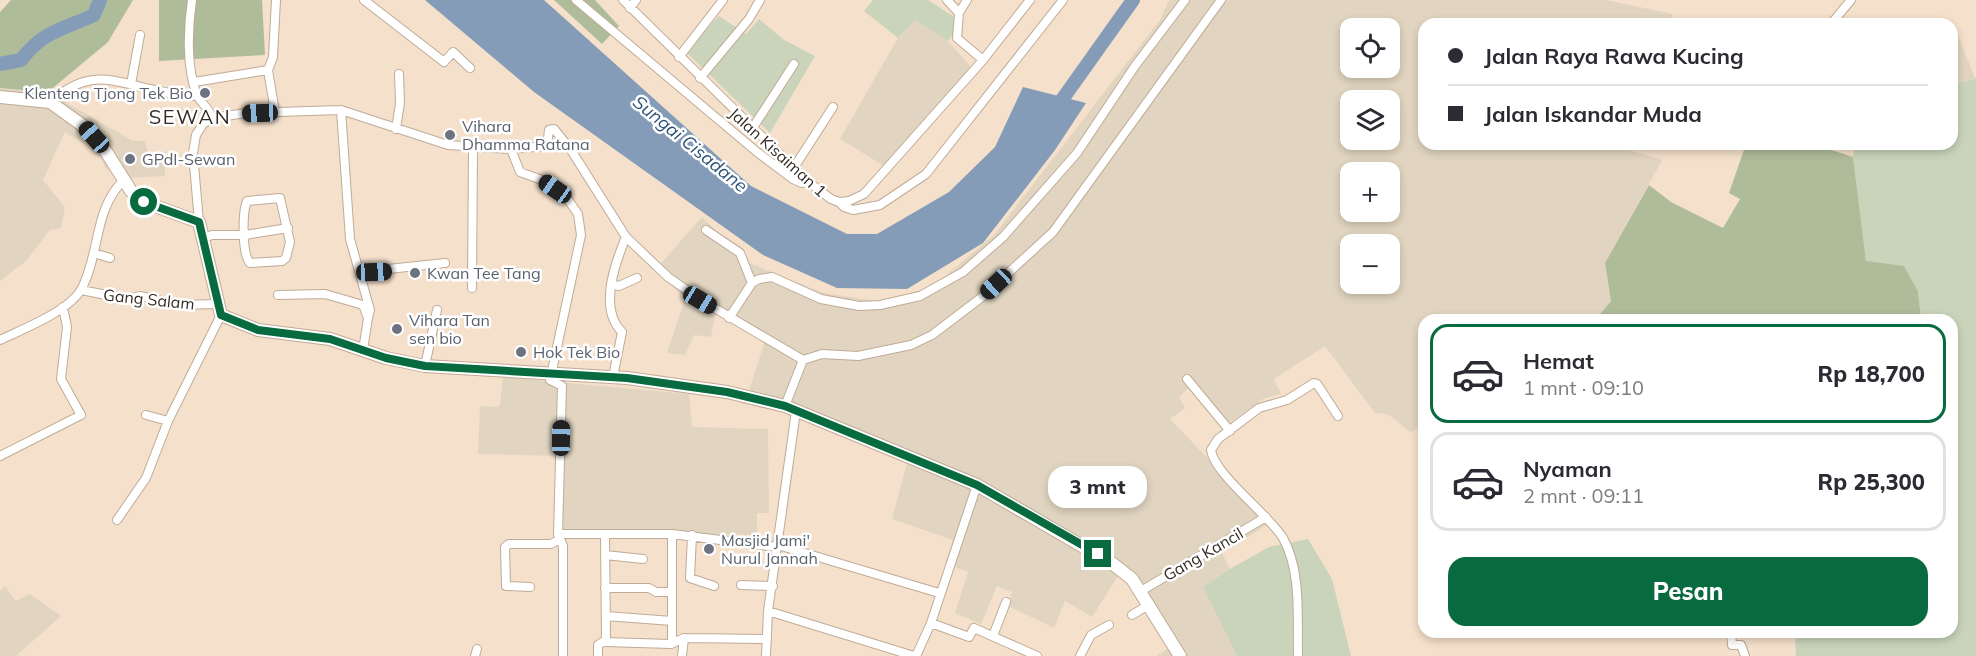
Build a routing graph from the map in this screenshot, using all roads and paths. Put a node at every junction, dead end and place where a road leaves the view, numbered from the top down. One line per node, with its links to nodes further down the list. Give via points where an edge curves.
1 (192, 0): 27 (street, via 188,30)
2 (276, 0): 24 (street, via 273,57)
3 (364, 0): 23 (street, via 444,62 453,52)
4 (576, 0): 42 (street, via 757,152 793,179)
5 (623, 0): 16 (street, Jalan Kisaiman 1)
6 (636, 0): 16 (street)
7 (723, 0): 20 (street)
8 (760, 0): 26 (street)
9 (947, 0): 17 (street)
10 (967, 0): 17 (street)
11 (1030, 0): 21 (street, Jalan Kisaiman 1)
12 (1063, 0): 43 (street, via 926,174 880,205 853,210)
13 (1185, 0): 55 (street, via 1077,153 1003,237 963,272 920,296 880,305 859,306 821,299 772,277)
14 (1221, 0): 67 (street, via 1053,232 982,297 932,335 911,345 858,356 822,354)
15 (1851, 0): 18 (street)
16 (630, 8): 20 (street, Jalan Kisaiman 1)
17 (959, 13): 21 (street, via 957,38)
18 (1836, 18)
19 (140, 35): 28 (street)
20 (679, 57): 26 (street, Jalan Kisaiman 1)
21 (983, 60): 43 (street, Jalan Kisaiman 1, via 864,194)
22 (794, 64): 37 (street)
23 (470, 68)
24 (268, 70): 27 (street); 34 (street)
25 (399, 74): 36 (street)
26 (700, 78): 37 (street, Jalan Kisaiman 1)
27 (194, 82): 29 (street)
28 (131, 84): 29 (street); 31 (street, via 114,79 87,79 67,87)
29 (197, 96): 35 (street)
30 (0, 97): 31 (street)
31 (50, 102): 41 (street, via 82,125 105,150)
32 (833, 107): 40 (street)
33 (340, 110): 34 (street); 36 (street); 53 (street, via 350,239)
34 (275, 112): 35 (street)
35 (212, 118): 44 (street, via 196,135 193,153)
36 (396, 129): 38 (street)
37 (752, 129): 40 (street, Jalan Kisaiman 1)
38 (472, 148): 39 (street); 57 (street)
39 (512, 149): 48 (street, via 547,146 549,130 554,129); 69 (street, via 520,172 542,180 575,207 581,235)
40 (793, 169): 42 (street, Jalan Kisaiman 1)
41 (123, 181): 44 (street, via 144,202); 50 (street, via 105,205)
42 (807, 181): 43 (street, Jalan Kisaiman 1)
43 (839, 201)
44 (199, 222): 49 (street)
45 (288, 228): 47 (street); 47 (street, via 290,242 282,261 250,263); 47 (street, via 280,198 247,201 243,211)
46 (706, 230): 55 (street, via 740,253)
47 (245, 235): 49 (street)
48 (626, 237): 56 (street); 64 (street, via 668,277)
49 (201, 239): 61 (street)
50 (94, 253): 51 (street); 58 (street)
51 (110, 258)
52 (445, 263): 53 (street)
53 (360, 272): 63 (street, via 370,310)
54 (637, 278): 56 (street, via 619,286)
55 (753, 283): 64 (street)
56 (611, 284): 70 (street, via 612,309 622,332)
57 (472, 288)
58 (81, 290): 60 (street); 61 (street, Gang Salam)
59 (278, 295): 63 (street, via 325,294 359,302 366,308)
60 (63, 307): 65 (street); 77 (street, via 67,327 62,379 81,415)
61 (219, 309): 66 (street, via 258,330 330,339); 75 (street)
62 (437, 310): 68 (street)
63 (368, 318): 66 (street)
64 (729, 318): 67 (street)
65 (0, 340)
66 (363, 350): 68 (street)
67 (803, 360): 72 (street)
68 (425, 366): 69 (street)
69 (552, 373): 70 (street); 84 (street, via 550,380 562,386)
70 (613, 377): 72 (street, via 727,392)
71 (1187, 379): 76 (street)
72 (790, 408): 78 (street); 85 (street)
73 (146, 415): 75 (street)
74 (1338, 416): 76 (street, via 1314,383 1287,400 1259,408)
75 (168, 421): 80 (street, via 146,478)
76 (1230, 431): 79 (street, via 1212,445 1211,454)
77 (0, 456)
78 (977, 485): 93 (street, via 1113,564); 95 (street)
79 (1266, 517): 93 (street, Gang Kancil); 118 (street, via 1283,538 1295,575)
80 (117, 520)
81 (604, 534): 82 (street); 84 (street); 86 (street)
82 (672, 534): 83 (street); 94 (street)
83 (692, 535): 85 (street); 89 (street, via 690,578)
84 (559, 537): 91 (street, via 551,544 505,547 506,586); 110 (street, via 563,546)
85 (778, 546): 90 (street); 95 (street)
86 (605, 555): 87 (street); 92 (street)
87 (643, 560)
88 (741, 585): 90 (street)
89 (714, 586)
90 (773, 586): 98 (street)
91 (530, 587)
92 (605, 588): 94 (street); 100 (street)
93 (1141, 591): 97 (street)
94 (671, 592): 101 (street)
95 (939, 593): 102 (street)
96 (1006, 602): 104 (street)
97 (1150, 604): 99 (street); 117 (street)
98 (768, 611): 107 (street); 114 (street)
99 (1132, 615)
100 (606, 616): 101 (street); 108 (street)
101 (672, 621): 109 (street)
102 (931, 623): 104 (street, via 969,637 974,628); 114 (street)
103 (1108, 625): 116 (street, via 1091,635)
104 (993, 636): 115 (street)
105 (684, 638): 107 (street); 109 (street); 112 (street)
106 (1731, 638): 119 (street, via 1732,645 1741,645)
107 (767, 639): 113 (street)
108 (605, 642): 109 (street); 111 (street, via 598,645)
109 (672, 643)
110 (563, 656)
111 (598, 656)
112 (682, 656)
113 (766, 656)
114 (915, 656)
115 (1037, 656)
116 (1080, 656)
117 (1180, 656)
118 (1298, 656)
119 (1744, 656)

